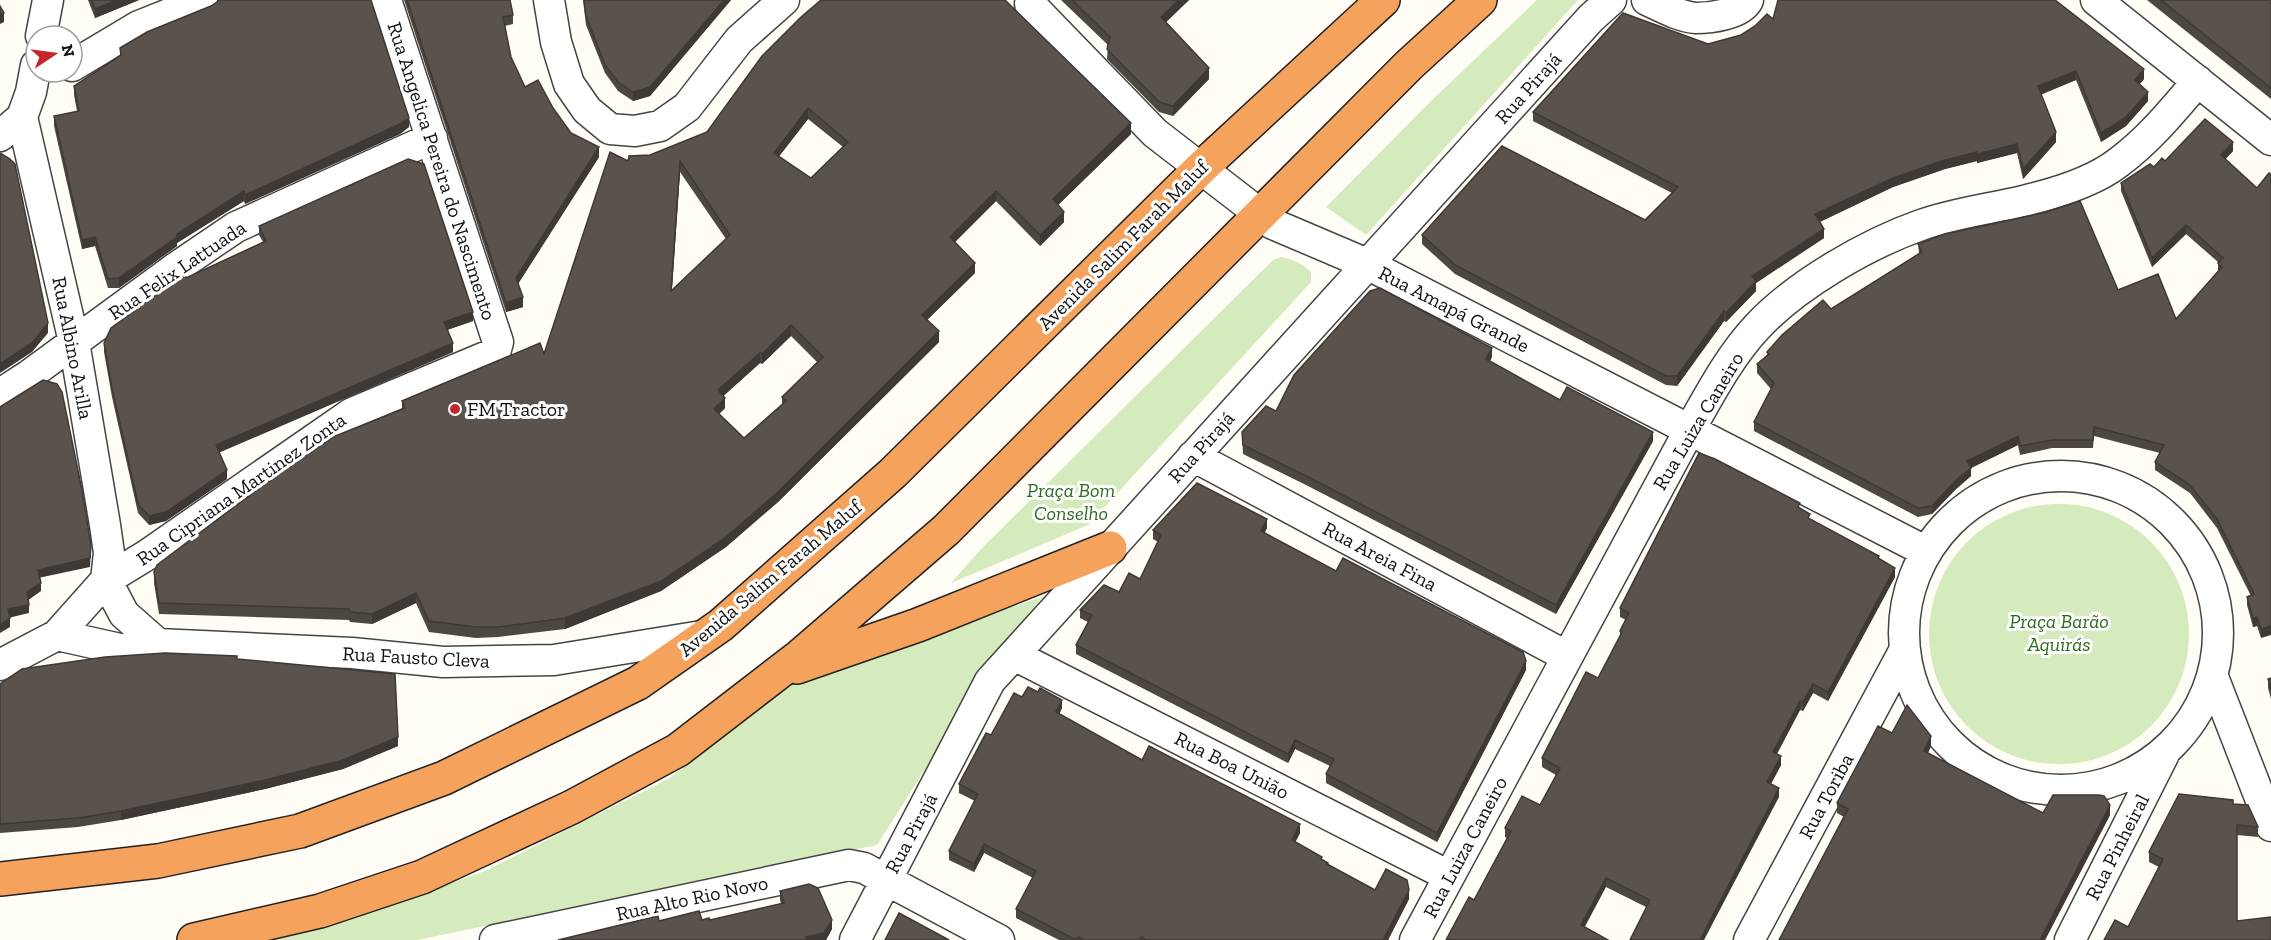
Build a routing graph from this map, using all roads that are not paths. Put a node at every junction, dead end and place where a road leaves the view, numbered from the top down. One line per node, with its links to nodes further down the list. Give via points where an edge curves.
1 (48, 0): 13 (street)
2 (204, 0): 14 (street, via 139,26)
3 (386, 0): 18 (street, Rua Angelica Pereira do Nascimento)
4 (549, 0): 5 (street, via 569,84 587,110 610,129 635,131 660,126 687,107 739,40)
5 (784, 0)
6 (1383, 0): 20 (highway, Avenida Salim Farah Maluf)
7 (1480, 0): 21 (highway, via 1409,64)
8 (1611, 0): 22 (street, Rua Pirajá)
9 (1647, 0): 10 (street, via 1696,18 1732,13)
10 (1748, 0)
11 (2096, 0): 15 (street)
12 (1030, 4): 20 (street, Rua Amapá Grande, via 1155,133)
13 (43, 24)
14 (84, 59)
15 (2198, 81): 19 (street); 26 (street, Rua Luiza Caneiro, via 2158,128 2118,164 2072,187 1922,224 1833,268 1757,327 1721,375)
16 (47, 84): 17 (street)
17 (22, 103): 23 (street, Rua Albino Arilla)
18 (432, 138): 23 (street, Rua Felix Lattuada, via 236,227); 24 (street, Rua Angelica Pereira do Nascimento)
19 (2271, 140)
20 (1201, 168): 21 (street, Rua Amapá Grande); 32 (highway, Avenida Salim Farah Maluf, via 894,473)
21 (1260, 215): 22 (street, Rua Amapá Grande); 38 (highway, via 946,530)
22 (1367, 264): 26 (street, Rua Amapá Grande); 27 (street, Rua Pirajá)
23 (74, 342): 25 (street, Rua Felix Lattuada); 30 (street, Rua Albino Arilla, via 109,553)
24 (498, 342): 30 (street, Rua Cipriana Martinez Zonta, via 493,355 352,412)
25 (0, 394)
26 (1690, 429): 29 (street, Rua Amapá Grande); 36 (street, Rua Luiza Caneiro)
27 (1193, 456): 28 (street, Rua Pirajá); 36 (street, Rua Areia Fina)
28 (1110, 548): 35 (street, Rua Pirajá); 38 (highway, via 918,626)
29 (1925, 551): 34 (street, via 1906,599); 39 (street, via 1958,512 2001,485 2051,474 2101,479 2148,500 2185,535 2210,580 2219,630)
30 (106, 580): 31 (street, Rua Cipriana Martinez Zonta); 33 (street, via 124,614)
31 (57, 635): 33 (street, Rua Fausto Cleva, via 120,649); 37 (street, Rua Cipriana Martinez Zonta)
32 (708, 635): 33 (street, Rua Fausto Cleva, via 554,660 454,662); 43 (highway, Avenida Salim Farah Maluf, via 638,683 444,778 300,831 158,861)
33 (158, 644)
34 (1904, 651): 40 (street, via 1917,699 1943,739 1990,774 2026,788 2075,791 2122,780); 51 (street, Rua Toriba)
35 (1014, 655): 42 (street, Rua Boa União); 44 (street, Rua Pirajá, via 990,681)
36 (1566, 656): 42 (street, Rua Luiza Caneiro)
37 (0, 665)
38 (775, 675): 46 (highway, via 678,750 572,807 422,877 320,911)
39 (2213, 677): 40 (street, via 2194,719); 41 (street)
40 (2163, 754): 52 (street, Rua Pinheiral)
41 (2271, 826)
42 (1449, 876): 50 (street, Rua Luiza Caneiro)
43 (0, 879)
44 (886, 881): 45 (street, Rua Alto Rio Novo, via 864,868 849,865); 48 (street, Rua Pirajá); 49 (street, Rua Alto Rio Novo)
45 (562, 933): 47 (street, Rua Alto Rio Novo)
46 (194, 940)
47 (495, 940)
48 (855, 940)
49 (999, 940)
50 (1415, 940)
51 (1749, 940)
52 (2070, 940)

